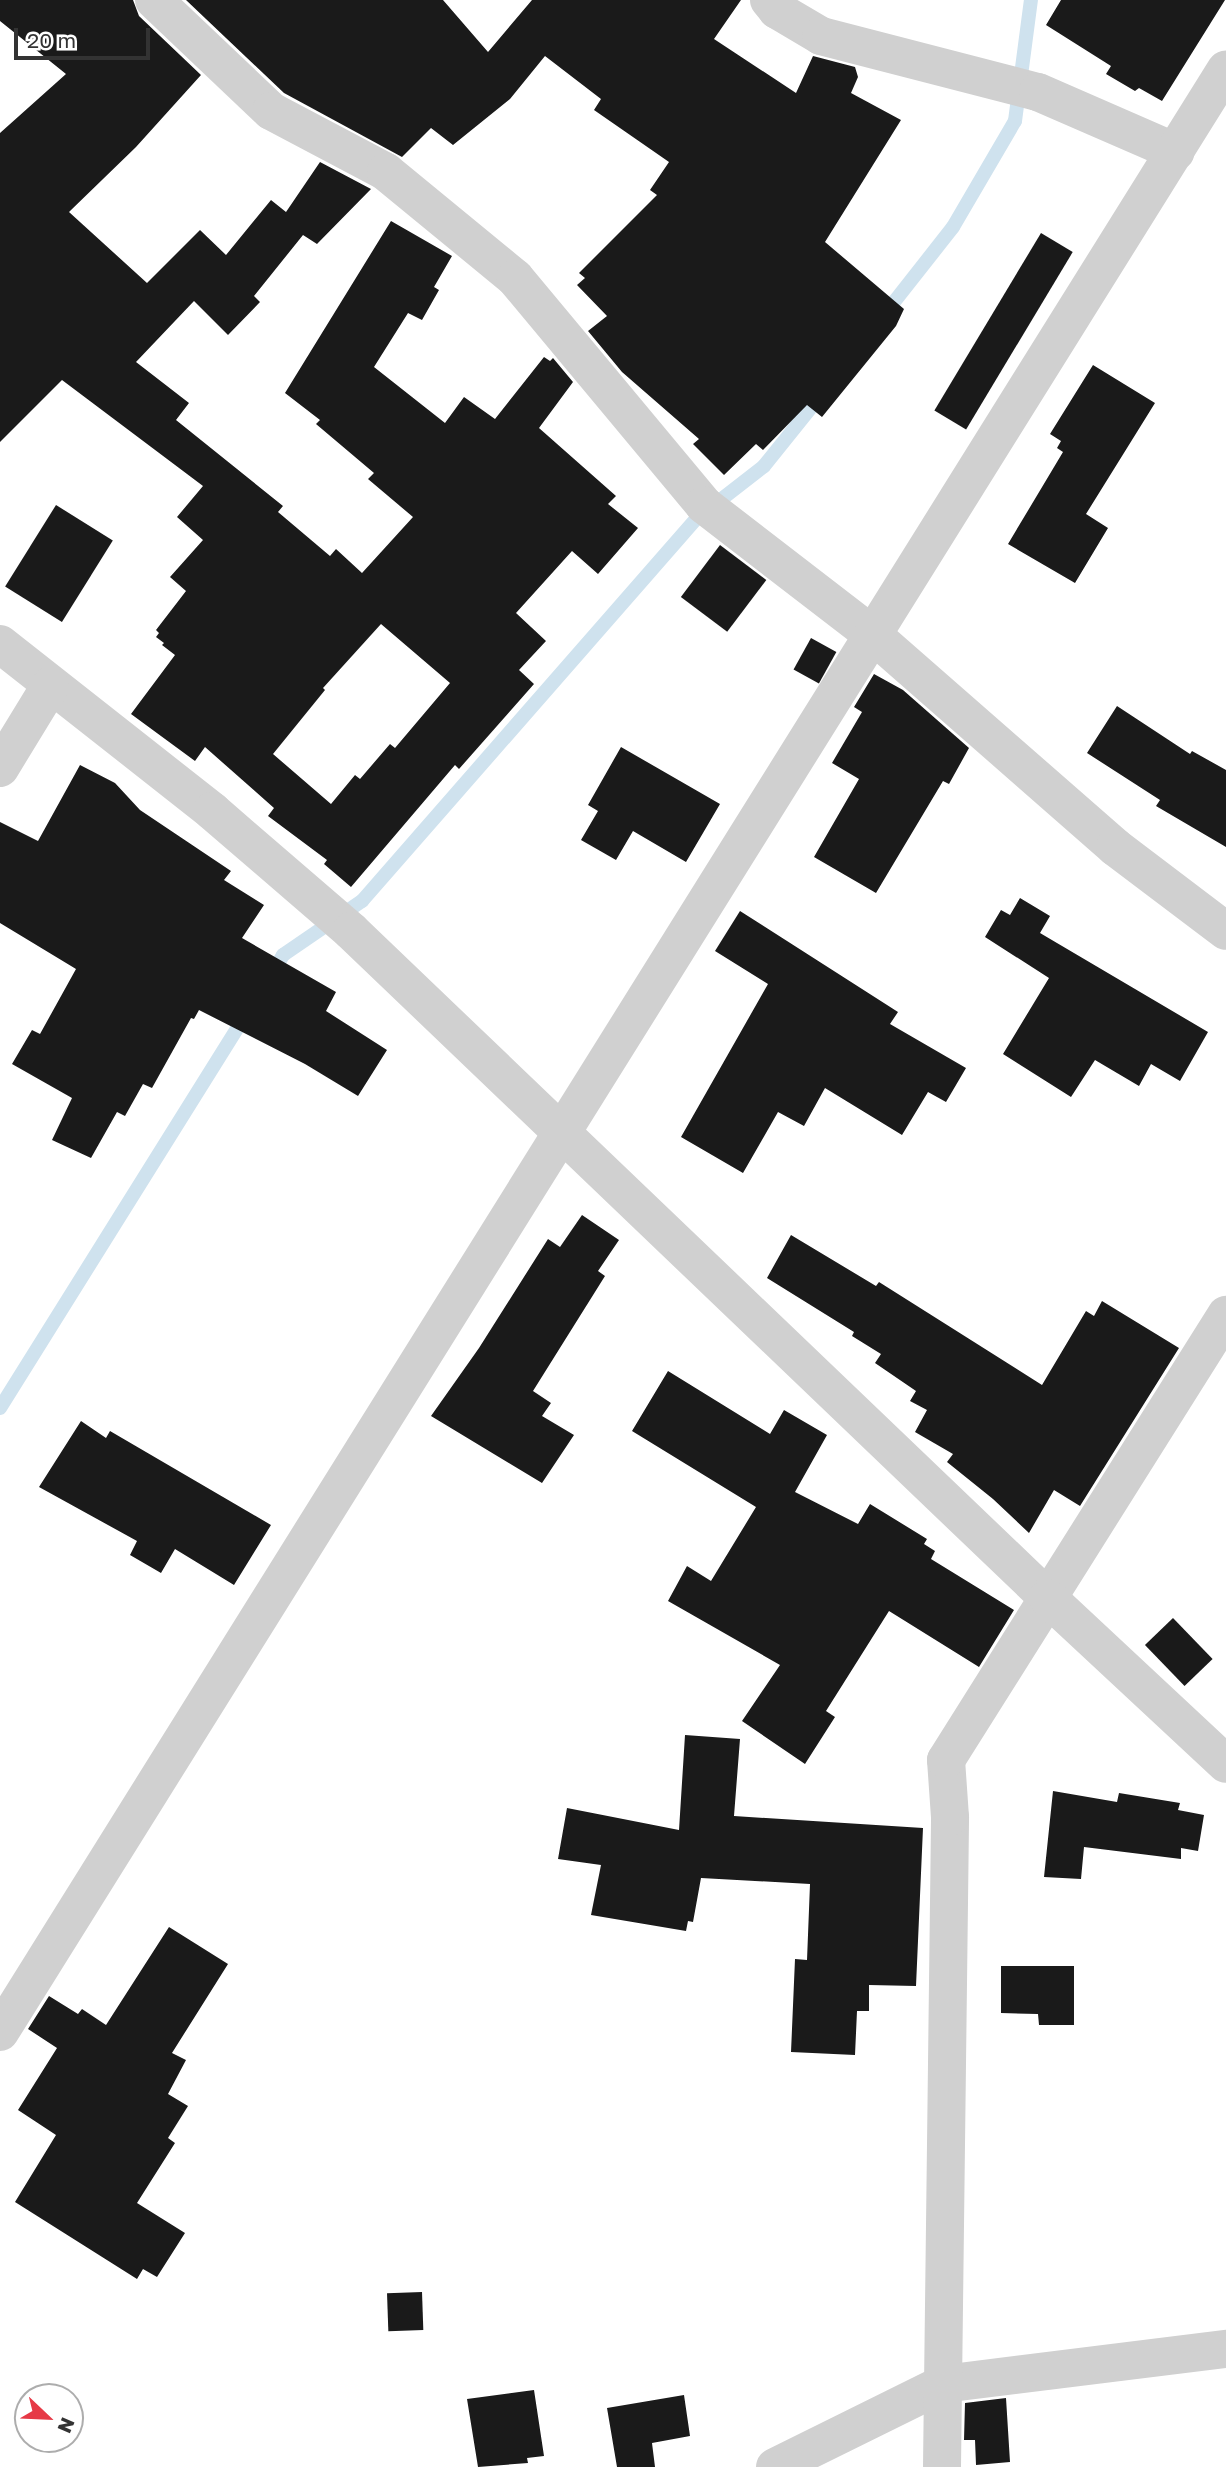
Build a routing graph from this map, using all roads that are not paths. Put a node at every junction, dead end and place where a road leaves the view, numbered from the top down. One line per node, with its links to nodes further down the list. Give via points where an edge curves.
1 (154, 0): 5 (street, via 271,111 386,172 515,278 709,509)
2 (769, 0): 4 (street, via 777,10 821,36 1026,90)
3 (1226, 69): 4 (street)
4 (1176, 152): 5 (street)
5 (873, 635): 9 (street, via 1115,847); 10 (street)
6 (0, 644): 7 (street)
7 (50, 686): 8 (street); 10 (street, via 212,811 351,931)
8 (0, 768)
9 (1226, 931)
10 (561, 1130): 12 (street); 14 (street)
11 (1226, 1315): 12 (street)
12 (1048, 1598): 13 (street); 16 (street, via 946,1760 950,1817)
13 (1226, 1764)
14 (0, 2032)
15 (1226, 2349): 16 (street)
16 (943, 2384): 17 (street); 18 (street)
17 (775, 2467)
18 (942, 2467)

